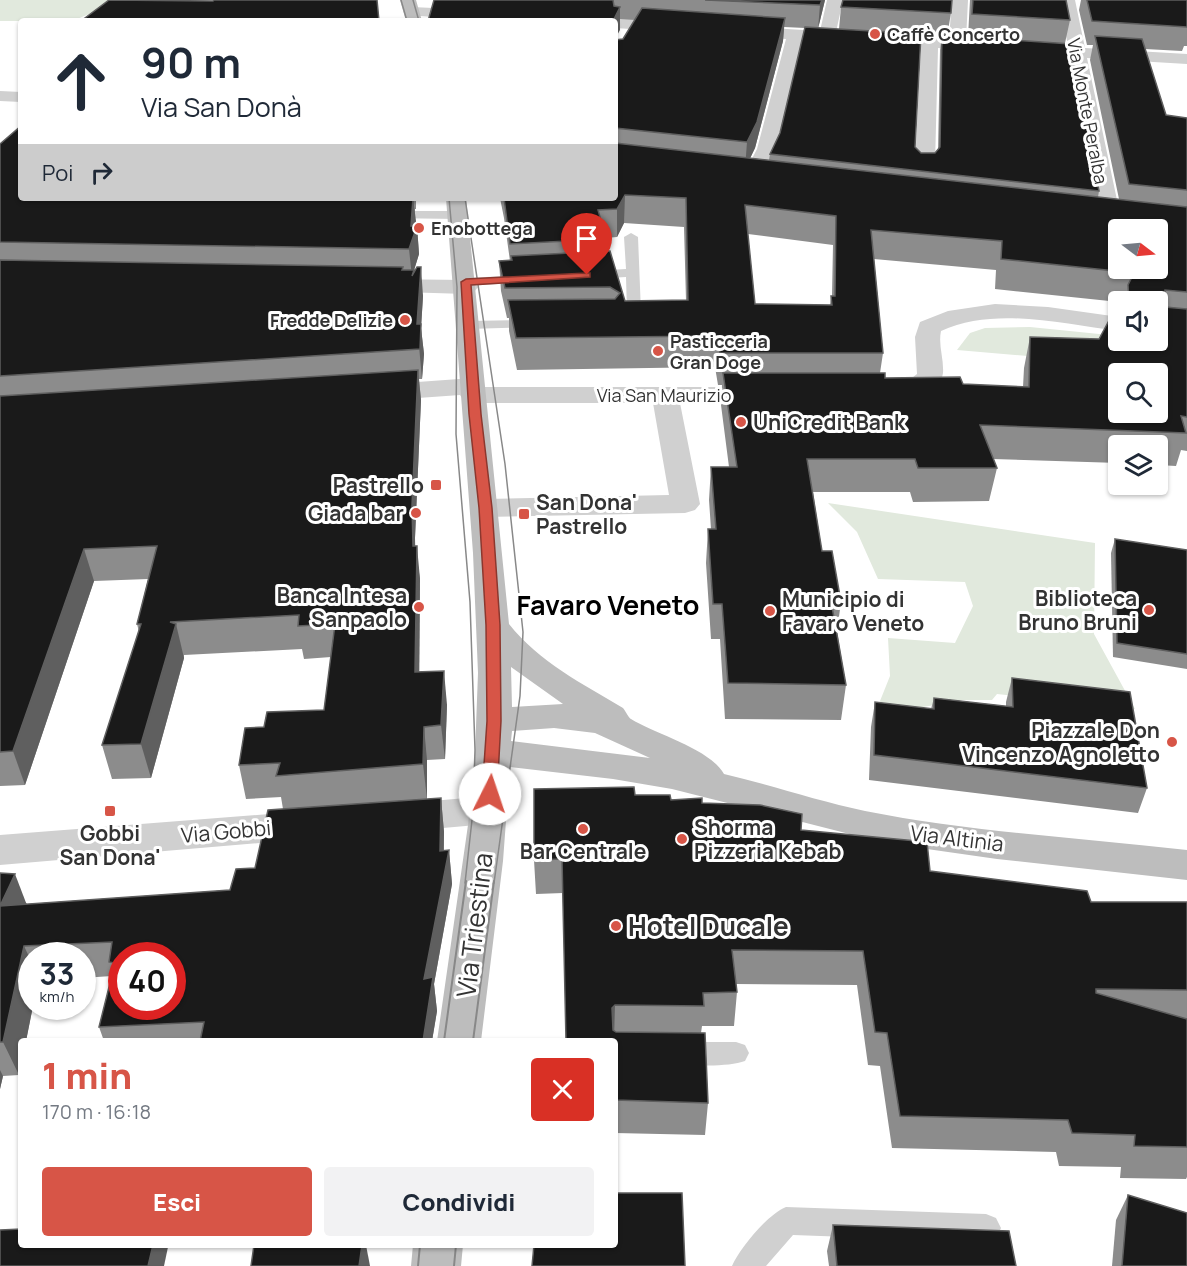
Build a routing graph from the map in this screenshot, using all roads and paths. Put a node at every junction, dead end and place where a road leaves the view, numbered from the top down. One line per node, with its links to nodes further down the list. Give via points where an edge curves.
1 (835, 0): 12 (street)
2 (960, 0): 14 (street)
3 (1071, 2): 15 (street, Via Monte Peralba)
4 (674, 9): 8 (street)
5 (411, 11): 6 (street)
6 (490, 16)
7 (618, 25): 8 (street, via 630,32)
8 (666, 27): 9 (street)
9 (689, 28)
10 (724, 30): 11 (street)
11 (795, 35): 12 (street); 21 (street, via 767,149)
12 (826, 37): 13 (street)
13 (930, 43): 14 (street); 19 (street)
14 (957, 45): 15 (street)
15 (1076, 52): 16 (street); 26 (street, Via Monte Peralba)
16 (1187, 59)
17 (0, 96): 18 (street)
18 (18, 97)
19 (925, 164)
20 (729, 175): 21 (street)
21 (752, 178): 22 (street)
22 (776, 180)
23 (457, 206): 24 (lane); 32 (main road, Via Triestina)
24 (373, 214)
25 (1087, 217): 26 (street)
26 (1110, 219)
27 (631, 237): 28 (lane)
28 (632, 273): 29 (lane); 33 (lane)
29 (575, 276)
30 (541, 278): 32 (lane)
31 (355, 285): 32 (street)
32 (466, 285): 36 (main road, Via Triestina)
33 (634, 312)
34 (1108, 323): 41 (street, via 1001,312 958,314 929,327 930,375 924,384 897,395)
35 (543, 324): 36 (lane)
36 (468, 325): 37 (main road, Via Triestina)
37 (473, 391): 38 (street, Via San Maurizio); 39 (street, Via San Maurizio); 42 (main road, Via Triestina)
38 (351, 394)
39 (665, 395): 40 (street, Via San Maurizio); 42 (street, via 685,504)
40 (793, 395)
41 (862, 395)
42 (486, 508): 43 (main road, Via Triestina)
43 (493, 625): 44 (main road, Via Triestina); 45 (main road, via 512,650 534,669)
44 (493, 737): 45 (main road, via 543,716 606,724); 46 (main road); 47 (main road, Via Triestina)
45 (649, 740): 46 (main road)
46 (731, 789): 49 (main road, Via Altinia, via 884,829)
47 (489, 810): 48 (street, Via Gobbi); 50 (main road, Via Triestina)
48 (0, 850)
49 (1187, 865)
50 (459, 1038)
51 (659, 1053): 52 (lane)
52 (736, 1053)
53 (986, 1228): 56 (lane, via 786,1221)
54 (438, 1248): 55 (main road)
55 (436, 1266)
56 (747, 1266)

